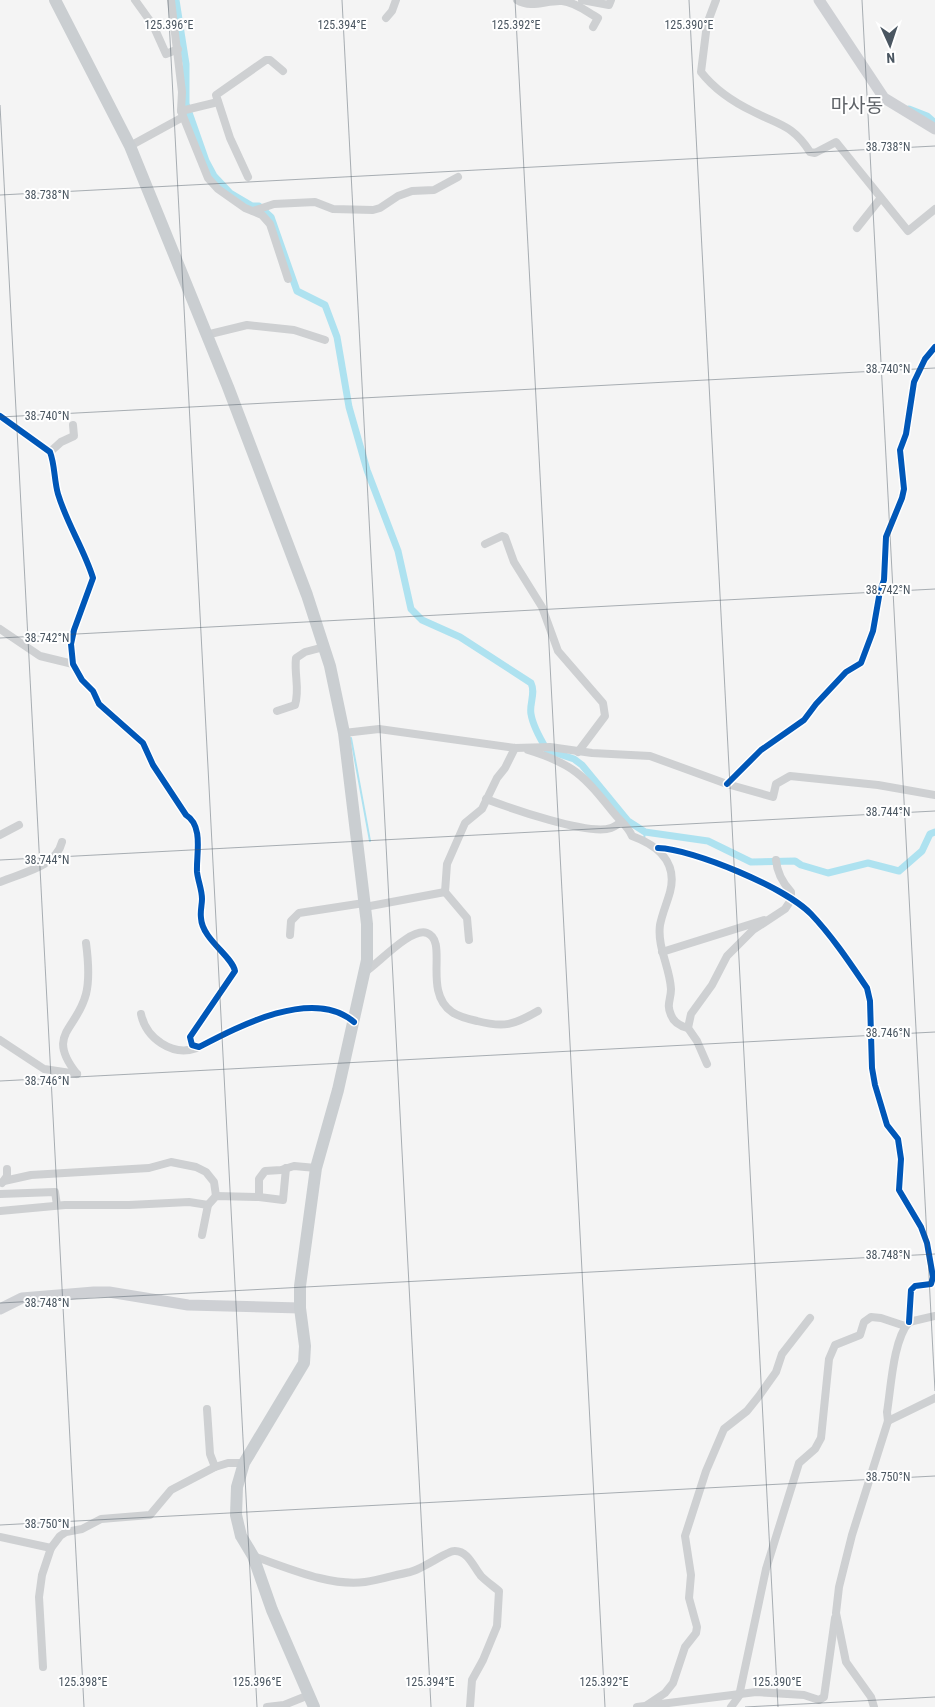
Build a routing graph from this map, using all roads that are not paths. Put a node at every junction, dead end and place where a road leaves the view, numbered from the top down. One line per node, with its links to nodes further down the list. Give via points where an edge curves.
1 (55, 0): 17 (main road)
2 (135, 0): 12 (street, via 166,54)
3 (171, 0): 12 (street)
4 (396, 0): 10 (street)
5 (517, 0): 11 (street, via 528,5 571,3 598,18)
6 (582, 0): 7 (street, via 602,5 609,5)
7 (611, 0)
8 (716, 0): 20 (street, via 707,24 701,72 712,86 755,113 777,121 802,139 810,152 815,153 836,142)
9 (819, 0): 16 (street, via 884,98)
10 (386, 18)
11 (593, 27)
12 (178, 49): 15 (street)
13 (283, 71): 14 (street, via 266,60 216,95)
14 (218, 102): 15 (street); 18 (street)
15 (184, 112): 17 (street); 21 (street, via 208,178 230,199)
16 (935, 129)
17 (130, 146): 25 (main road)
18 (248, 177)
19 (458, 177): 21 (street, via 434,190 412,191 398,196 373,210 333,209 315,202)
20 (880, 199): 22 (street, via 908,231); 23 (street)
21 (258, 208): 24 (street, via 270,224)
22 (935, 209)
23 (857, 228)
24 (288, 279)
25 (206, 336): 26 (street, via 247,325 294,330); 33 (main road, via 278,516)
26 (326, 340)
27 (935, 347): 39 (street, via 914,382 906,434 900,450 902,498 886,537 884,580 873,632 861,663 846,672 804,720 761,750)
28 (0, 416): 30 (street)
29 (73, 425): 30 (street, via 74,436)
30 (50, 452): 34 (street, via 58,495 93,578 74,630)
31 (485, 544): 38 (street, via 502,536 505,538 514,562 542,607 558,651 603,703 605,716)
32 (0, 629): 34 (street, via 40,656)
33 (324, 646): 35 (street, via 296,658 299,693 295,705); 36 (main road)
34 (72, 664): 63 (street, via 93,691 98,704 143,743 153,765 191,818 198,838 202,928 236,971 190,1037 192,1045)
35 (277, 711)
36 (344, 733): 37 (street, via 386,730); 51 (main road)
37 (519, 748): 38 (street, via 550,746); 41 (street); 42 (street, via 550,757 583,775)
38 (578, 752): 39 (street, via 650,756)
39 (727, 784): 40 (street, via 773,797 776,784 790,776 878,785)
40 (935, 795)
41 (486, 799): 42 (street, via 546,820 572,825 610,829); 49 (street, via 482,809 465,823 452,849 447,864)
42 (621, 822): 46 (street, via 629,828 632,836)
43 (19, 825): 44 (street)
44 (0, 835)
45 (62, 842): 48 (street, via 60,851 52,859)
46 (658, 848): 50 (street, via 680,850 765,884); 56 (street, via 670,865 671,881 660,926)
47 (776, 862): 50 (street, via 782,882 791,892)
48 (0, 882)
49 (445, 892): 51 (street); 54 (street, via 466,918)
50 (791, 900): 52 (street); 80 (street, via 810,913 867,988 872,1068 886,1124 898,1140 900,1190 921,1226 932,1263 931,1284 915,1286 911,1290)
51 (364, 905): 53 (street, via 298,913 291,921); 57 (main road)
52 (773, 917): 56 (street); 61 (street, via 753,930 727,956 712,985 691,1014)
53 (290, 935)
54 (469, 940)
55 (86, 943): 62 (street, via 86,992 62,1042 65,1057 77,1074 44,1069)
56 (662, 952): 61 (street, via 671,991 667,1005 674,1020)
57 (365, 972): 58 (street, via 379,964 400,942 420,933 428,934 438,948 436,985 454,1013 505,1026); 60 (main road)
58 (538, 1011)
59 (140, 1014): 63 (street, via 143,1025 155,1040 183,1050)
60 (354, 1022): 63 (street, via 331,1011 304,1008 242,1025); 66 (main road)
61 (688, 1028): 64 (street)
62 (0, 1040)
63 (199, 1047)
64 (708, 1064)
65 (286, 1168): 66 (street); 71 (street, via 261,1174); 71 (street, via 283,1200)
66 (316, 1168): 76 (main road)
67 (7, 1169): 68 (street)
68 (2, 1182): 70 (street, via 31,1175 149,1168 170,1162 206,1172 214,1182)
69 (1, 1194): 72 (street, via 55,1192); 74 (street)
70 (216, 1196): 71 (street); 73 (street)
71 (259, 1197)
72 (57, 1205): 73 (street, via 189,1202); 74 (street)
73 (208, 1205): 75 (street)
74 (2, 1211)
75 (202, 1235)
76 (300, 1308): 77 (street, via 223,1307 94,1292 22,1298); 84 (main road, via 306,1346 304,1364)
77 (0, 1309)
78 (935, 1316): 80 (street)
79 (810, 1318): 93 (street, via 782,1354 776,1372 759,1396 747,1411 724,1429 706,1471 685,1536 689,1598 696,1633 685,1648 673,1683)
80 (907, 1324): 83 (street, via 898,1349); 92 (street, via 870,1317 864,1322 860,1335 835,1345 829,1359 821,1438 815,1449 799,1463 766,1569)
81 (935, 1398): 83 (street)
82 (207, 1409): 85 (street, via 210,1454)
83 (888, 1421): 89 (street, via 852,1536)
84 (244, 1463): 85 (street); 88 (main road, via 237,1488 236,1516 240,1536)
85 (215, 1467): 87 (street, via 171,1490 150,1515 101,1519 82,1529 66,1532)
86 (0, 1537): 87 (street)
87 (51, 1548): 90 (street, via 39,1597)
88 (254, 1556): 91 (main road, via 272,1610); 96 (street, via 299,1572 344,1582 364,1582 412,1571 454,1550 460,1552 499,1591 497,1626 472,1680)
89 (836, 1612): 92 (street, via 824,1697 819,1700 804,1694 770,1692); 99 (street, via 846,1662 871,1697)
90 (43, 1667)
91 (309, 1694): 94 (street, via 284,1705); 95 (main road)
92 (739, 1696): 93 (street); 98 (street)
93 (647, 1705): 97 (street)
94 (267, 1707)
95 (314, 1707)
96 (470, 1707)
97 (637, 1707)
98 (731, 1707)
99 (874, 1707)

